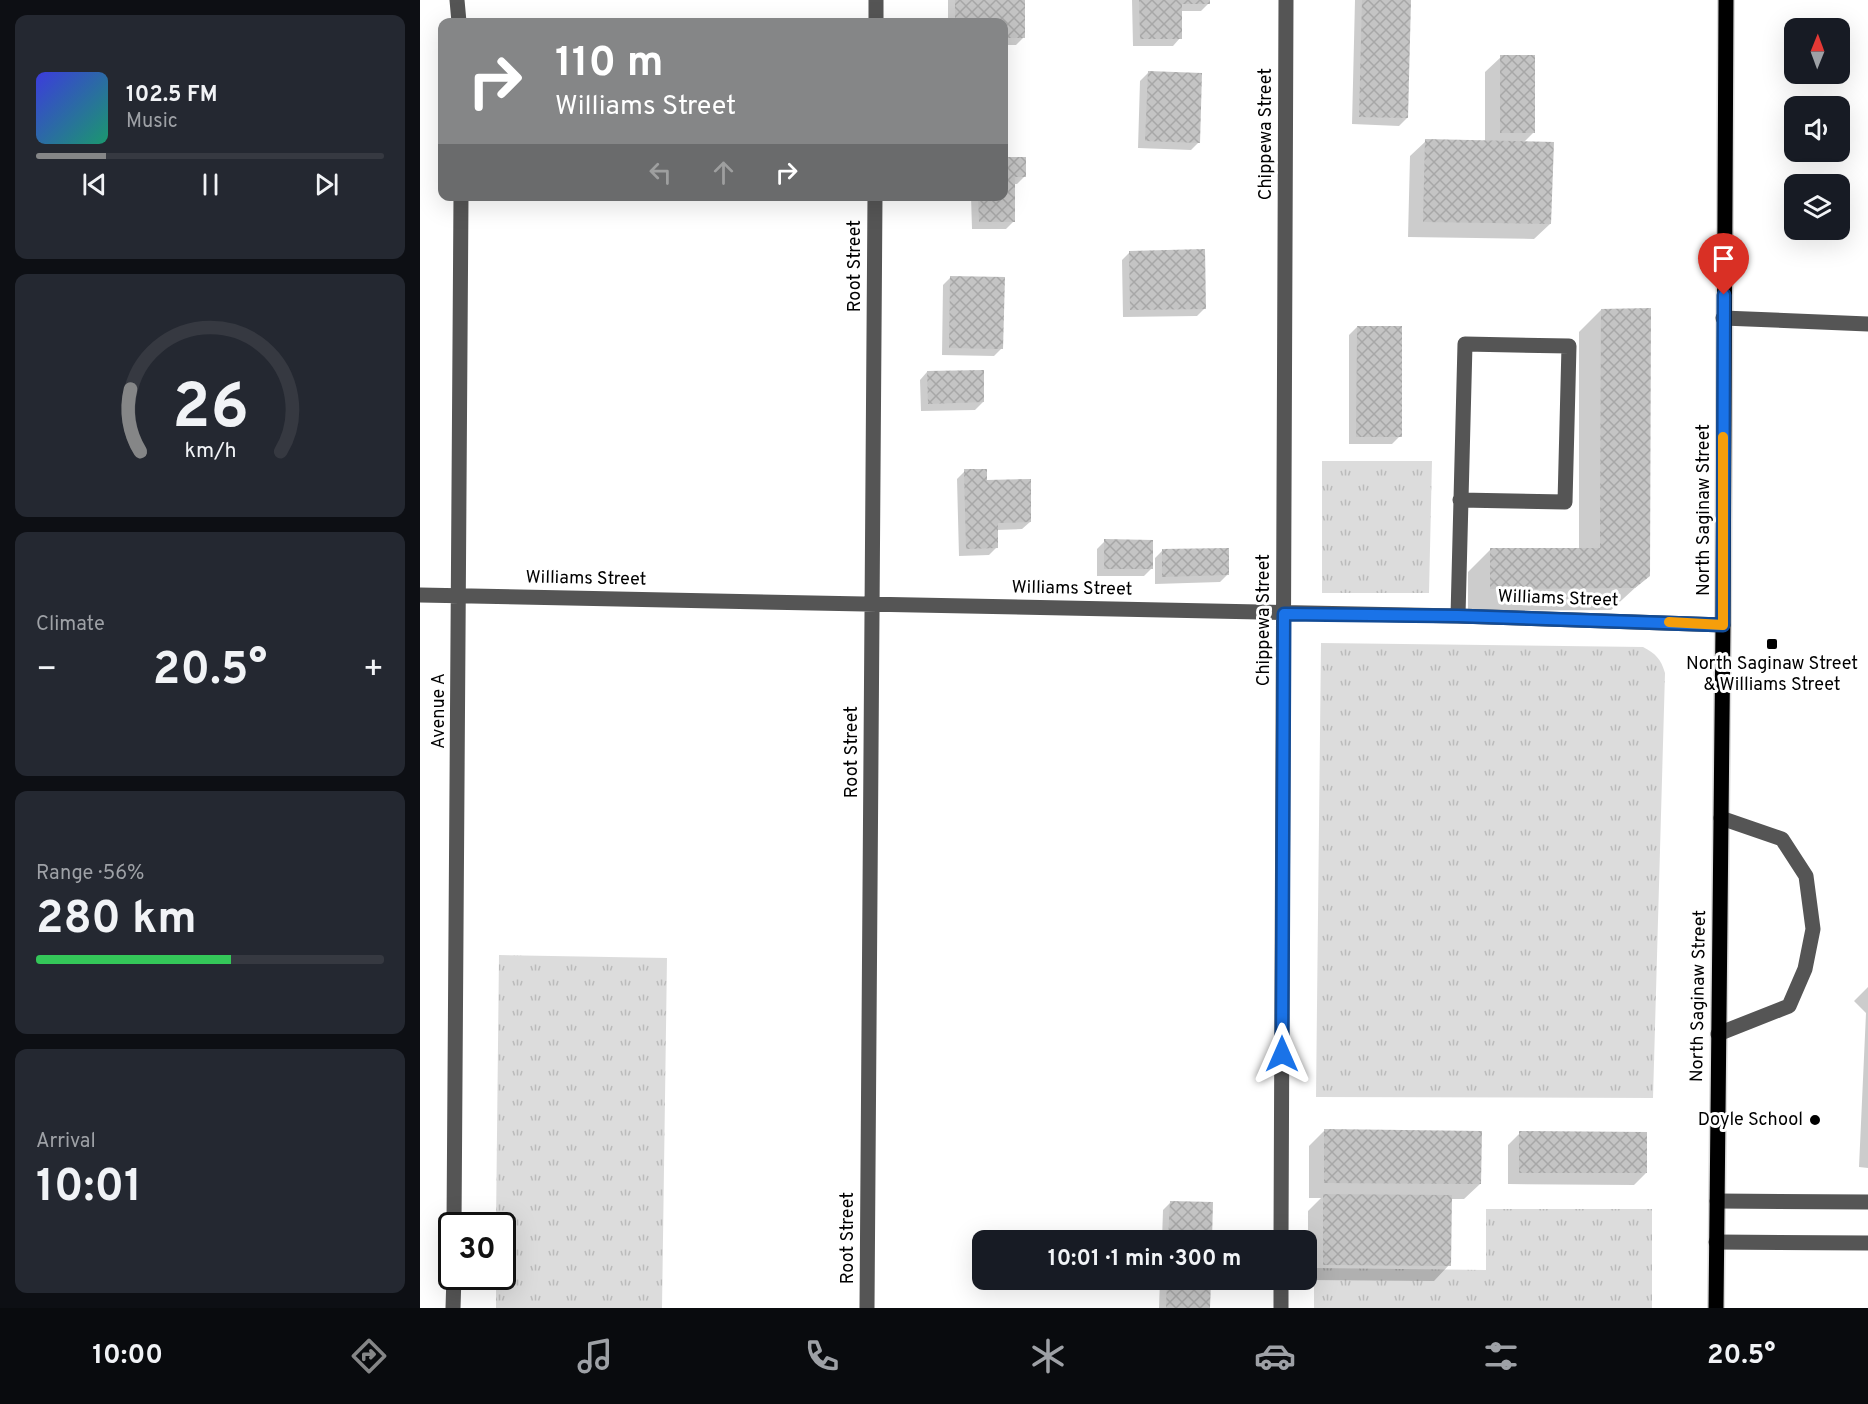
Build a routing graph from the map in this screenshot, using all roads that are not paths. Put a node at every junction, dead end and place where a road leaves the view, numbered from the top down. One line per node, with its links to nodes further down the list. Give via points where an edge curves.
1 (457, 0): 5 (street)
2 (876, 0): 6 (street)
3 (1286, 0): 15 (street, Chippewa Street)
4 (1726, 0): 9 (main road, North Saginaw Street)
5 (459, 18)
6 (876, 18)
7 (461, 201): 13 (street, Avenue A)
8 (875, 201): 14 (street, Root Street)
9 (1724, 318): 10 (street); 17 (main road, North Saginaw Street)
10 (1868, 324)
11 (1460, 500): 11 (street, via 1465,344 1569,346 1565,502); 16 (street)
12 (420, 595): 13 (street, Williams Street)
13 (459, 596): 14 (street, Williams Street); 22 (street, Avenue A)
14 (872, 604): 15 (street, Williams Street); 29 (street, Root Street)
15 (1284, 614): 16 (street, Williams Street); 23 (street, Chippewa Street)
16 (1458, 616): 17 (street, Williams Street)
17 (1723, 625): 18 (main road, North Saginaw Street)
18 (1720, 818): 19 (main road, North Saginaw Street); 19 (street, via 1782,839 1806,876 1813,929 1805,969 1789,1006)
19 (1718, 1034): 20 (main road, North Saginaw Street)
20 (1717, 1201): 21 (street); 24 (main road, North Saginaw Street)
21 (1868, 1202)
22 (454, 1212)
23 (1281, 1230)
24 (1716, 1242): 25 (street); 31 (main road, North Saginaw Street)
25 (1868, 1242)
26 (454, 1290): 28 (street)
27 (1281, 1290): 30 (street)
28 (453, 1308)
29 (867, 1308)
30 (1281, 1308)
31 (1716, 1308)

